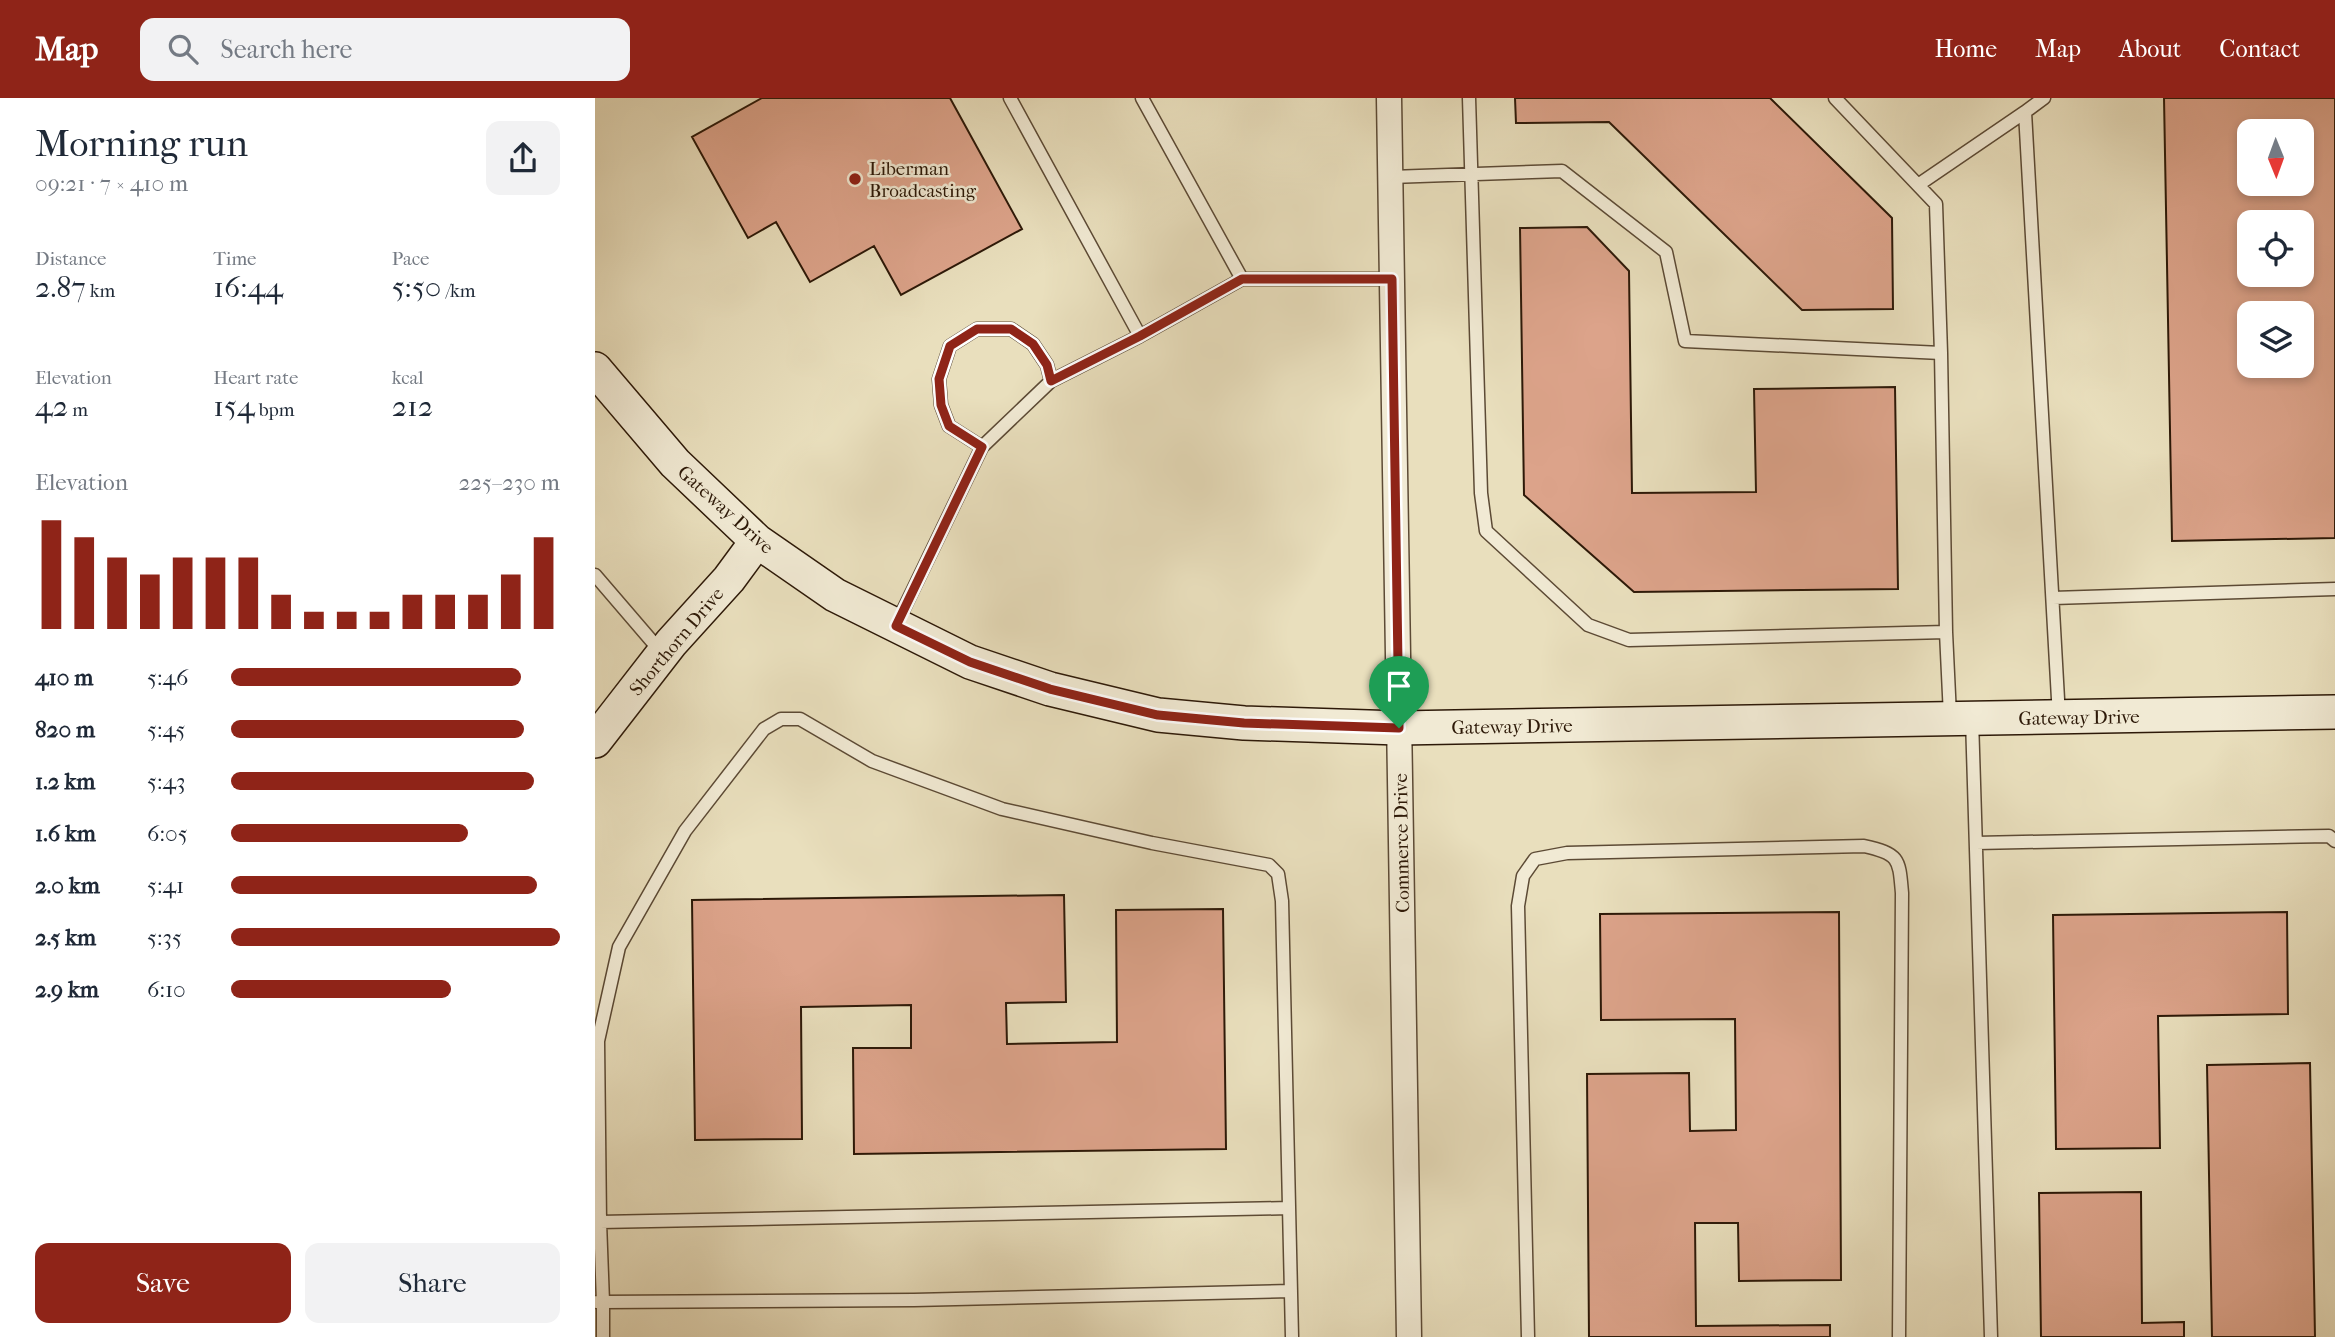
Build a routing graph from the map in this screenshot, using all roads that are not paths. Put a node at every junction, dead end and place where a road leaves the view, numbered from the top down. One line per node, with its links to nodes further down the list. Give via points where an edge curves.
1 (1010, 98): 13 (lane)
2 (1142, 98): 11 (lane)
3 (1389, 98): 9 (street, Commerce Drive)
4 (1469, 98): 8 (lane)
5 (1835, 98): 10 (lane)
6 (2044, 98): 7 (lane)
7 (2025, 112): 10 (lane); 21 (lane)
8 (1472, 173): 9 (lane); 14 (lane, via 1562,171 1666,252 1685,341); 23 (lane, via 1481,493 1486,531 1588,625 1629,640)
9 (1391, 177): 12 (street, Commerce Drive)
10 (1918, 185): 14 (lane, via 1936,204)
11 (1242, 279): 12 (lane); 13 (lane)
12 (1392, 279): 28 (street, Commerce Drive)
13 (1140, 336): 16 (lane)
14 (1941, 353): 23 (lane)
15 (595, 369): 18 (street, Gateway Drive, via 675,463)
16 (1051, 381): 17 (lane); 17 (lane, via 1033,344 1011,329 977,329 950,346 939,379 941,405 949,426)
17 (982, 447): 22 (lane)
18 (757, 541): 22 (street, Gateway Drive, via 835,595); 24 (street, Shorthorn Drive)
19 (595, 575): 24 (lane)
20 (2335, 589): 21 (lane)
21 (2053, 598): 26 (lane)
22 (896, 626): 28 (street, Gateway Drive, via 981,666 1050,689 1158,715)
23 (1946, 632): 27 (lane)
24 (662, 653): 29 (street, Shorthorn Drive)
25 (2335, 712): 26 (street, Gateway Drive)
26 (2059, 717): 27 (street, Gateway Drive)
27 (1961, 719): 28 (street, Gateway Drive); 31 (lane)
28 (1399, 728): 38 (street, Commerce Drive)
29 (595, 741)
30 (2335, 841): 31 (lane, via 2329,836)
31 (1976, 843): 41 (lane)
32 (1289, 1208): 33 (lane); 33 (lane, via 1282,901 1278,874 1269,865 1002,809 872,761 800,719 781,719 764,729 685,831 619,947 598,1041); 34 (lane)
33 (600, 1222): 35 (lane)
34 (1291, 1291): 35 (lane); 37 (lane)
35 (599, 1302): 36 (lane)
36 (603, 1337)
37 (1292, 1337)
38 (1409, 1337)
39 (1528, 1337): 40 (lane, via 1518,906 1523,876 1535,859 1567,853 1864,846 1885,851 1899,864 1902,893)
40 (1899, 1337)
41 (1991, 1337)

